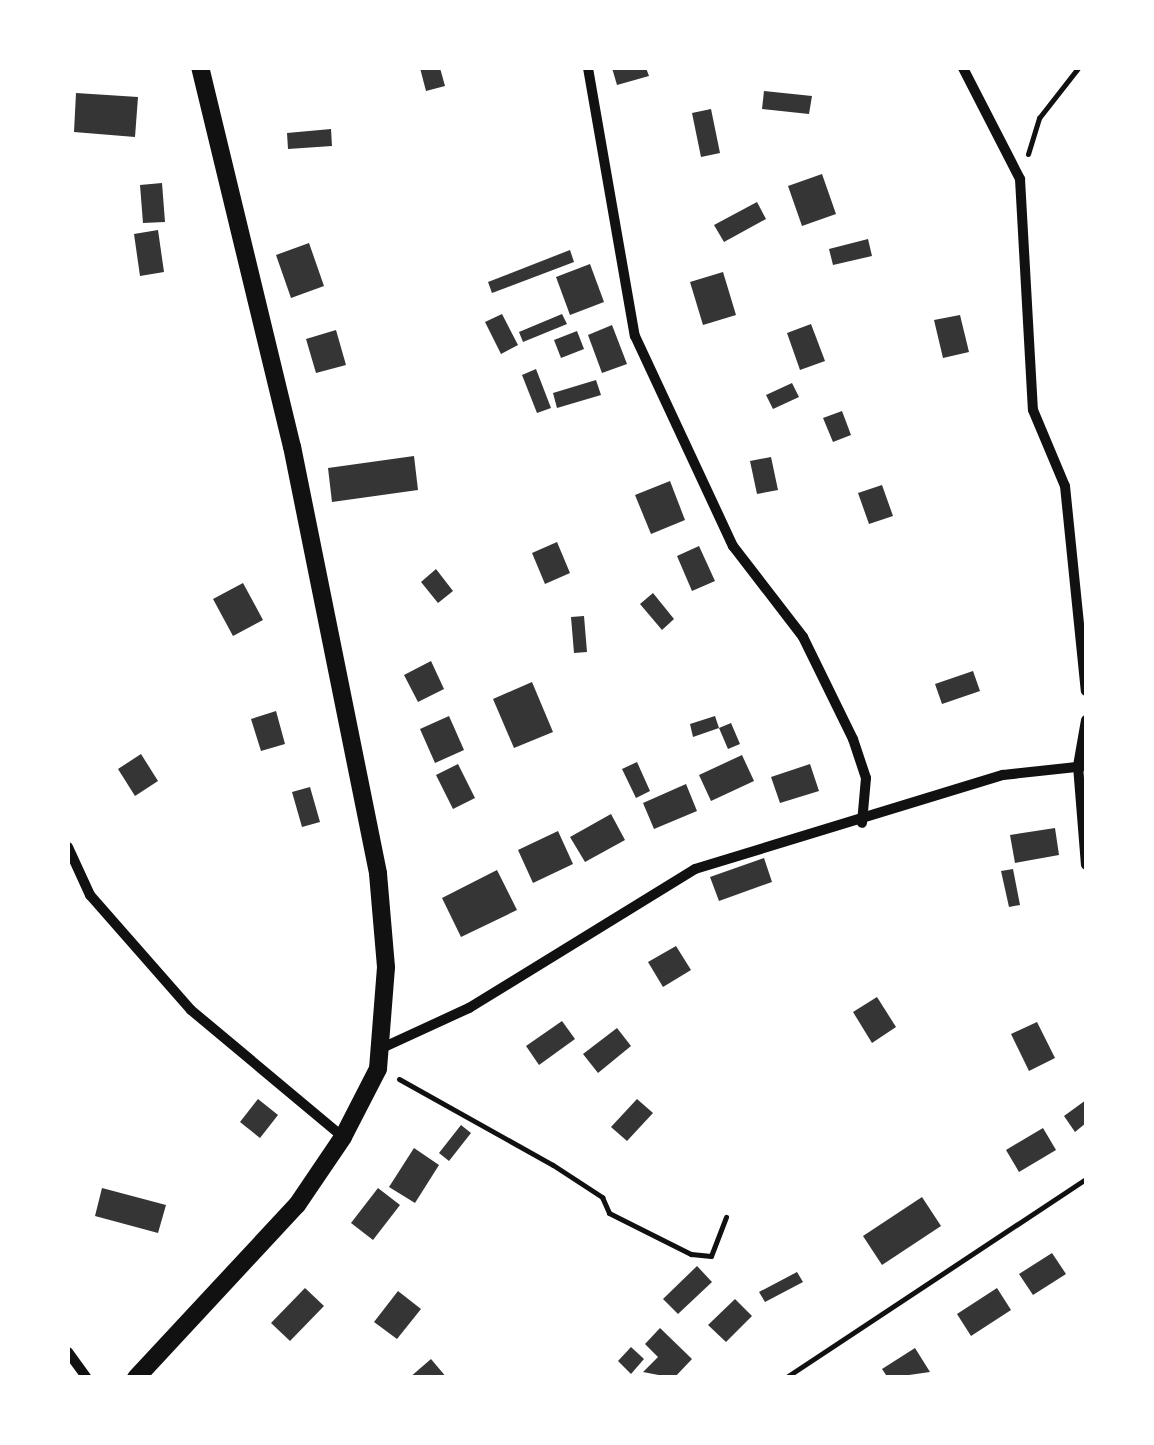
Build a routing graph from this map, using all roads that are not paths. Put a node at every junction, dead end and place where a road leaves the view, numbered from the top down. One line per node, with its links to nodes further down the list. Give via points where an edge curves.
1 (200, 68): 10 (street, via 292,448 378,873 386,967)
2 (588, 68): 7 (street, via 635,336 733,546 803,637 854,739 866,778)
3 (962, 68): 4 (street, via 1020,180 1033,410 1064,486)
4 (1086, 691)
5 (1086, 720): 6 (street)
6 (1082, 766): 7 (street, via 1003,775); 9 (street)
7 (862, 823): 10 (street, via 766,843 695,869 469,1008)
8 (68, 847): 11 (street, via 97,904 192,1010)
9 (1086, 865)
10 (382, 1048): 11 (street, via 378,1070)
11 (343, 1138): 14 (street, via 298,1205)
12 (68, 1352): 13 (street)
13 (87, 1378)
14 (136, 1378)

